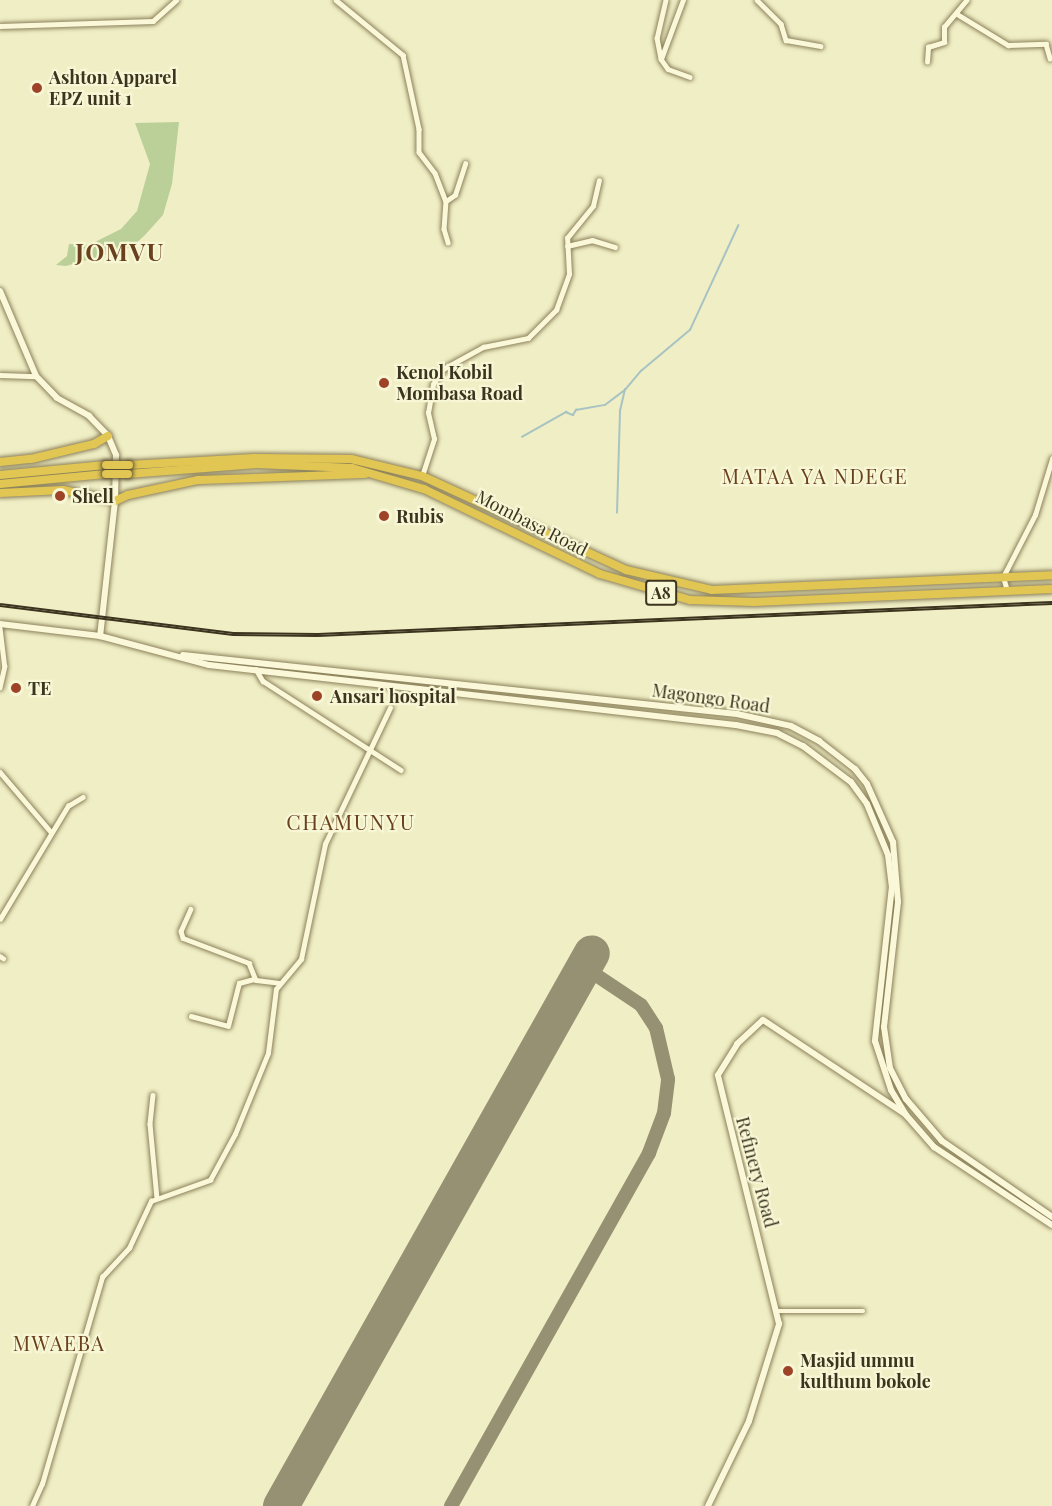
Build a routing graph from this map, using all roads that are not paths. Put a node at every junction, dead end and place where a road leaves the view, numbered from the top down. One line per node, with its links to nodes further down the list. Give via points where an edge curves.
1 (176, 0): 8 (street, via 153,21)
2 (336, 0): 16 (street, via 400,51 419,129 419,152 435,173)
3 (666, 0): 11 (street, via 657,38)
4 (683, 0): 11 (street)
5 (757, 0): 9 (street, via 781,24 786,40)
6 (967, 0): 7 (street)
7 (957, 14): 10 (street, via 1008,45 1046,44); 12 (street, via 944,27 944,42 928,47)
8 (0, 26)
9 (820, 46)
10 (1050, 58)
11 (661, 59): 13 (street, via 668,69)
12 (927, 62)
13 (690, 77)
14 (465, 164): 16 (street, via 454,195)
15 (599, 181): 18 (street, via 596,200 568,235)
16 (446, 201): 17 (street, via 444,229)
17 (448, 242)
18 (567, 246): 19 (street, via 592,240); 29 (street, via 568,274 556,310 536,326 530,337 483,347 443,369 433,384 428,413 434,439)
19 (615, 247)
20 (0, 291): 22 (main road)
21 (0, 375): 22 (street)
22 (36, 376): 23 (main road, via 57,398 89,416)
23 (108, 436): 25 (highway, via 93,444 31,459); 32 (main road, via 116,455)
24 (1052, 459): 34 (street, via 1035,515)
25 (0, 462)
26 (216, 463): 27 (highway, Mombasa Road / A8, via 316,465); 28 (highway, Mombasa Road, bridge); 29 (highway, Mombasa Road / A8, via 351,459); 30 (highway, Mombasa Road, bridge)
27 (371, 473): 32 (highway, via 198,480); 36 (highway, Mombasa Road / A8, via 424,489 600,574 690,600 754,602)
28 (0, 475)
29 (422, 476): 34 (highway, Mombasa Road / A8, via 596,559 712,590)
30 (0, 484)
31 (0, 493): 32 (highway, via 63,490)
32 (115, 501): 38 (main road)
33 (1052, 575): 34 (highway, Mombasa Road / A8)
34 (1003, 577): 36 (street)
35 (1052, 589): 36 (highway, Mombasa Road / A8)
36 (1006, 591)
37 (0, 626): 38 (main road, Magongo Road); 41 (street, via 5,658)
38 (99, 636): 39 (main road, Magongo Road)
39 (162, 652): 40 (main road, Magongo Road, via 209,665); 43 (main road, Magongo Road)
40 (256, 669): 44 (main road, Magongo Road); 45 (street, via 268,684)
41 (0, 687)
42 (390, 708): 45 (street)
43 (737, 714): 44 (main road); 58 (main road, Magongo Road, via 807,734 847,762 867,784 888,826 899,878 884,1027 890,1068 912,1106 942,1141)
44 (736, 725): 56 (main road, Magongo Road, via 777,733 829,762 851,782 878,826 888,855 892,886 875,1041 885,1077)
45 (370, 748): 46 (street); 53 (street, via 325,844 301,962)
46 (401, 770)
47 (0, 772): 49 (street)
48 (83, 797): 49 (street, via 72,801)
49 (51, 832): 51 (street)
50 (191, 909): 52 (street, via 181,936 248,962)
51 (0, 919)
52 (254, 979): 53 (street); 54 (street, via 239,984 228,1026)
53 (279, 983): 57 (street, via 268,1053 215,1174 195,1189)
54 (191, 1016)
55 (153, 1095): 57 (street, via 150,1124)
56 (906, 1114): 59 (main road, Magongo Road, via 955,1163); 60 (main road, Refinery Road, via 765,1021 756,1023 737,1044 717,1079)
57 (157, 1197): 62 (street, via 151,1201 129,1248 97,1286 42,1484)
58 (1052, 1217)
59 (1052, 1225)
60 (778, 1311): 61 (street); 63 (main road, Refinery Road, via 775,1339 749,1421)
61 (863, 1311)
62 (32, 1506)
63 (708, 1506)

